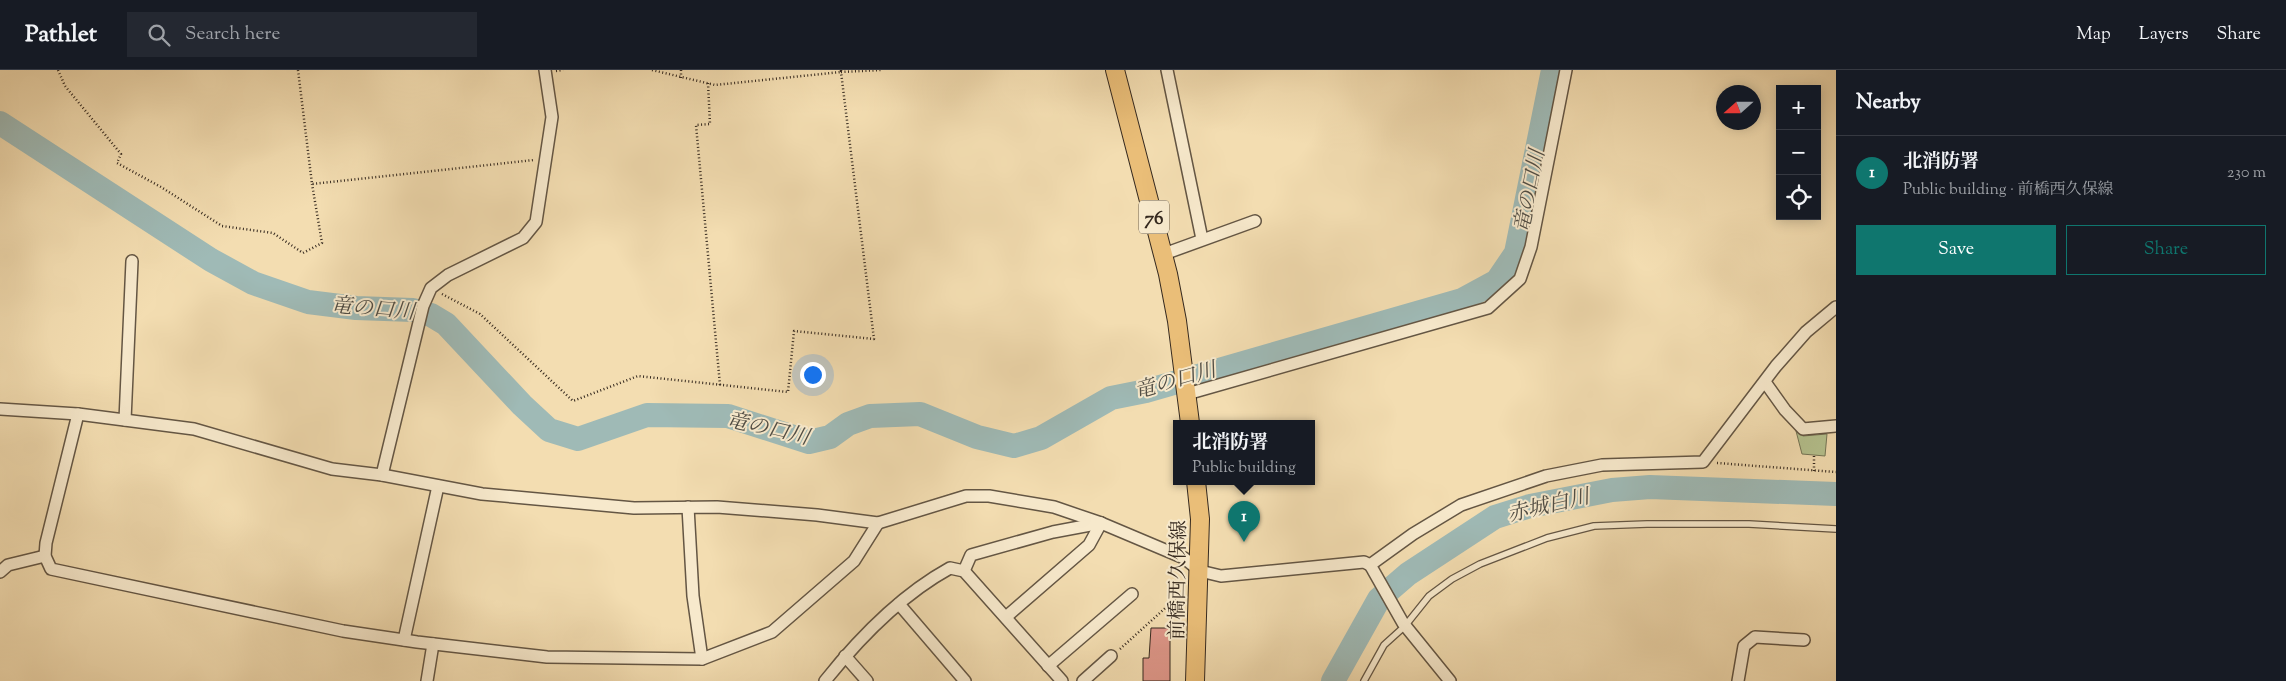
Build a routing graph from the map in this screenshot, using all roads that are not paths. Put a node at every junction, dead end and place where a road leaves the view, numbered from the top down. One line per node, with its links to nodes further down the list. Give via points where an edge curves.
1 (545, 70): 17 (street, via 552,117 536,222 523,238 448,275 431,288 423,306)
2 (1115, 70): 7 (main road, 76)
3 (1167, 70): 6 (street)
4 (1566, 70): 11 (street, via 1531,247 1520,279 1488,308)
5 (1255, 221): 6 (street)
6 (1202, 239): 7 (street)
7 (1164, 254): 11 (main road, 76)
8 (132, 261): 14 (street)
9 (1836, 307): 10 (street, via 1806,332)
10 (1765, 382): 16 (street, via 1803,429); 25 (street, via 1703,462 1602,465 1546,476 1461,505 1413,534)
11 (1187, 392): 15 (main road, 76)
12 (0, 409): 13 (street)
13 (78, 414): 14 (street); 24 (street)
14 (125, 420): 17 (street, via 194,429 332,469)
15 (1190, 420)
16 (1836, 426)
17 (382, 475): 19 (street)
18 (1196, 485): 27 (main road, 前橋西久保線)
19 (438, 486): 20 (street, via 482,494 634,508); 33 (street)
20 (688, 508): 22 (street, via 716,507 817,515); 38 (street, via 693,596)
21 (1100, 523): 22 (street, via 1054,507 989,496 966,496); 26 (street, via 1053,532 972,555); 27 (street, via 1184,558); 31 (street, via 1089,545)
22 (878, 524): 38 (street, via 854,561 772,632)
23 (1836, 529): 32 (lane, via 1693,524 1594,526 1573,530 1480,564 1452,579 1430,596)
24 (44, 556): 28 (street, via 8,565); 33 (street, via 48,566 57,572 343,631)
25 (1372, 568): 27 (street, via 1364,562 1221,576); 32 (street)
26 (964, 571): 30 (street, via 950,568 925,582); 31 (street)
27 (1200, 571): 46 (main road, 前橋西久保線)
28 (0, 572)
29 (1132, 594): 39 (street)
30 (899, 604): 36 (street); 43 (street)
31 (1006, 617): 39 (street)
32 (1404, 624): 47 (lane, via 1384,645); 48 (street)
33 (404, 640): 35 (street)
34 (1804, 640): 49 (street, via 1754,637 1744,646)
35 (433, 644): 38 (street, via 547,657); 40 (street)
36 (845, 656): 41 (street); 42 (street)
37 (1111, 656): 45 (street)
38 (702, 659)
39 (1048, 666): 44 (street)
40 (427, 681)
41 (826, 681)
42 (867, 681)
43 (965, 681)
44 (1062, 681)
45 (1083, 681)
46 (1195, 681)
47 (1364, 681)
48 (1450, 681)
49 (1738, 681)

